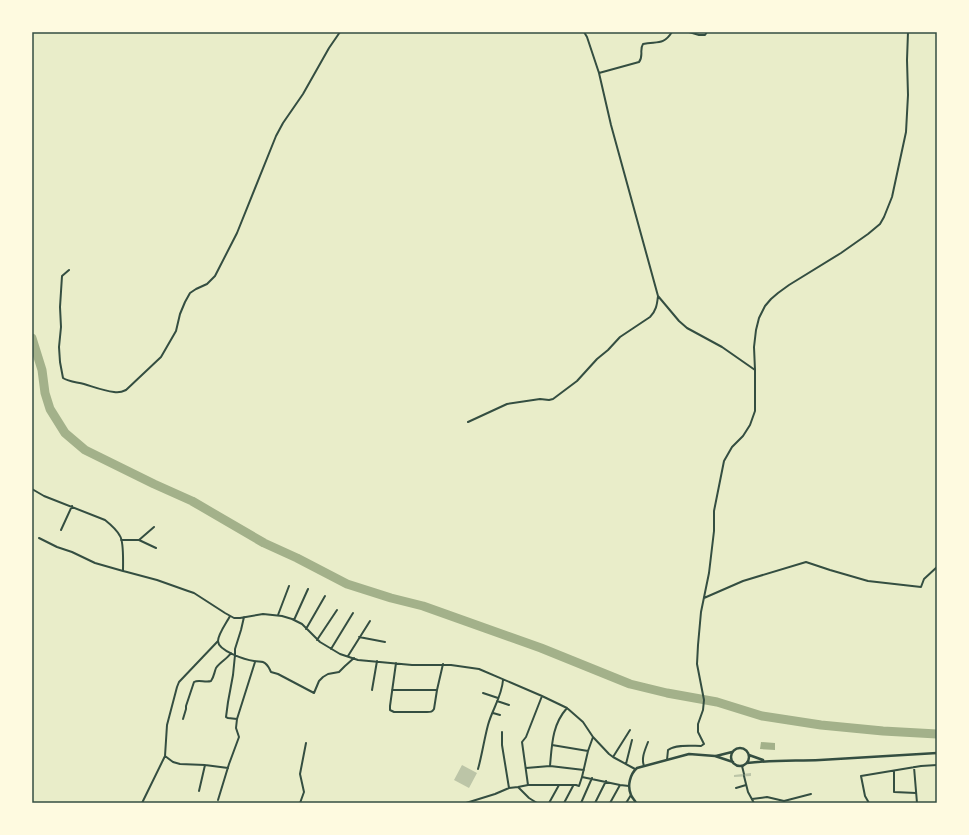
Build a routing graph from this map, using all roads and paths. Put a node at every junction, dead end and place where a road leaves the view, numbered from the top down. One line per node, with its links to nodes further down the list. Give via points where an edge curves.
1 (340, 32): 8 (street, via 276,136 237,233 215,276 207,284 190,293 180,314 176,331 161,357 122,392 116,393 63,378 59,348 62,327 60,307 62,276)
2 (584, 32): 7 (street)
3 (672, 32): 7 (street, via 661,42 643,44 639,62)
4 (689, 32): 5 (street, via 699,35 705,35)
5 (707, 32)
6 (908, 32): 10 (street, via 906,132 892,197 884,217 880,224 841,254 789,285 765,306 756,330)
7 (599, 73): 9 (street)
8 (69, 270)
9 (658, 296): 10 (street, via 683,324); 11 (street, via 657,306 650,317 620,337 577,380 553,399 507,404)
10 (755, 370): 25 (street, via 756,403 753,417 746,431 728,453 722,468 714,511 714,531)
11 (468, 422)
12 (32, 490): 13 (street)
13 (72, 506): 15 (street); 17 (street, via 105,520 120,535)
14 (154, 527): 18 (street)
15 (61, 530)
16 (39, 538): 21 (street, via 95,563)
17 (121, 540): 18 (street); 21 (street)
18 (138, 540): 19 (street)
19 (156, 548)
20 (937, 567): 25 (street, via 924,579 921,587 868,581 806,562 743,581)
21 (123, 571): 29 (street, via 194,593)
22 (289, 586): 28 (street)
23 (308, 589): 31 (street)
24 (325, 596): 33 (street)
25 (704, 598): 74 (street, via 697,664 704,700 698,732 704,744 671,747)
26 (337, 610): 35 (street)
27 (353, 613): 38 (street)
28 (278, 615): 30 (street); 31 (street)
29 (230, 616): 30 (street); 36 (street)
30 (244, 617): 40 (street)
31 (294, 620): 33 (street)
32 (370, 621): 34 (street)
33 (306, 629): 35 (street)
34 (359, 637): 37 (street); 41 (street)
35 (317, 640): 38 (street)
36 (218, 641): 39 (street); 71 (street, via 179,682 167,725)
37 (385, 642)
38 (331, 649): 41 (street)
39 (230, 653): 40 (street); 58 (street, via 216,668 211,681 194,682)
40 (235, 655): 43 (street); 59 (street, via 226,717)
41 (348, 656): 42 (street)
42 (354, 658): 43 (street, via 339,672 323,677 314,693 271,672 263,662); 44 (street)
43 (255, 662): 59 (street)
44 (377, 662): 45 (street); 48 (street)
45 (396, 664): 46 (street); 49 (street)
46 (443, 664): 47 (street, via 479,669); 50 (street)
47 (503, 680): 52 (street); 53 (street)
48 (372, 690)
49 (392, 690): 50 (street); 50 (street, via 390,710 431,712 434,709)
50 (437, 690)
51 (482, 693): 53 (street)
52 (542, 696): 55 (street); 86 (street, via 522,742)
53 (498, 699): 54 (street); 56 (street)
54 (509, 705)
55 (567, 708): 62 (street, via 583,722); 66 (street, via 557,722)
56 (492, 713): 57 (street); 87 (street)
57 (500, 715)
58 (183, 719)
59 (237, 720): 85 (street, via 239,738)
60 (630, 730): 73 (street)
61 (502, 732): 101 (street)
62 (593, 737): 67 (street); 73 (street)
63 (632, 740): 79 (street)
64 (648, 742): 82 (street, via 644,753)
65 (306, 743): 110 (street, via 300,774 304,788)
66 (552, 745): 67 (street); 81 (street)
67 (588, 751): 89 (street)
68 (733, 752): 70 (street, via 742,748 747,750); 72 (street); 76 (street)
69 (937, 753): 75 (street)
70 (749, 755): 75 (street); 77 (street)
71 (165, 756): 78 (street, via 177,764); 109 (street)
72 (715, 756): 74 (street, via 690,754); 76 (street)
73 (613, 757): 79 (street)
74 (667, 760): 82 (street)
75 (765, 761): 77 (street)
76 (733, 762): 83 (street)
77 (747, 763): 83 (street)
78 (205, 764): 85 (street); 103 (street)
79 (626, 764): 88 (street)
80 (937, 765): 84 (street)
81 (550, 766): 86 (street); 89 (street)
82 (644, 766): 88 (street)
83 (742, 766): 97 (street)
84 (914, 767): 90 (street); 104 (street)
85 (228, 768): 108 (street)
86 (526, 768): 94 (street)
87 (478, 769)
88 (635, 769): 99 (street)
89 (584, 770): 91 (street)
90 (894, 770): 104 (street, via 894,792); 121 (street, via 861,776)
91 (582, 776): 92 (street); 98 (street, via 579,786)
92 (592, 778): 93 (street); 115 (street)
93 (606, 781): 96 (street); 116 (street)
94 (528, 785): 95 (street); 100 (street)
95 (558, 785): 98 (street); 113 (street)
96 (620, 785): 99 (street); 117 (street)
97 (746, 785): 102 (street); 107 (street)
98 (573, 786): 114 (street)
99 (629, 786): 106 (street)
100 (518, 787): 101 (street); 112 (street)
101 (509, 788): 111 (street)
102 (736, 788)
103 (199, 791)
104 (916, 793): 122 (street)
105 (811, 794): 107 (street, via 784,801 766,797)
106 (631, 795): 118 (street); 119 (street)
107 (752, 799): 120 (street)
108 (218, 800)
109 (142, 803)
110 (300, 803)
111 (466, 803)
112 (537, 803)
113 (549, 803)
114 (564, 803)
115 (581, 803)
116 (595, 803)
117 (610, 803)
118 (626, 803)
119 (636, 803)
120 (754, 803)
121 (868, 803)
122 (917, 803)

